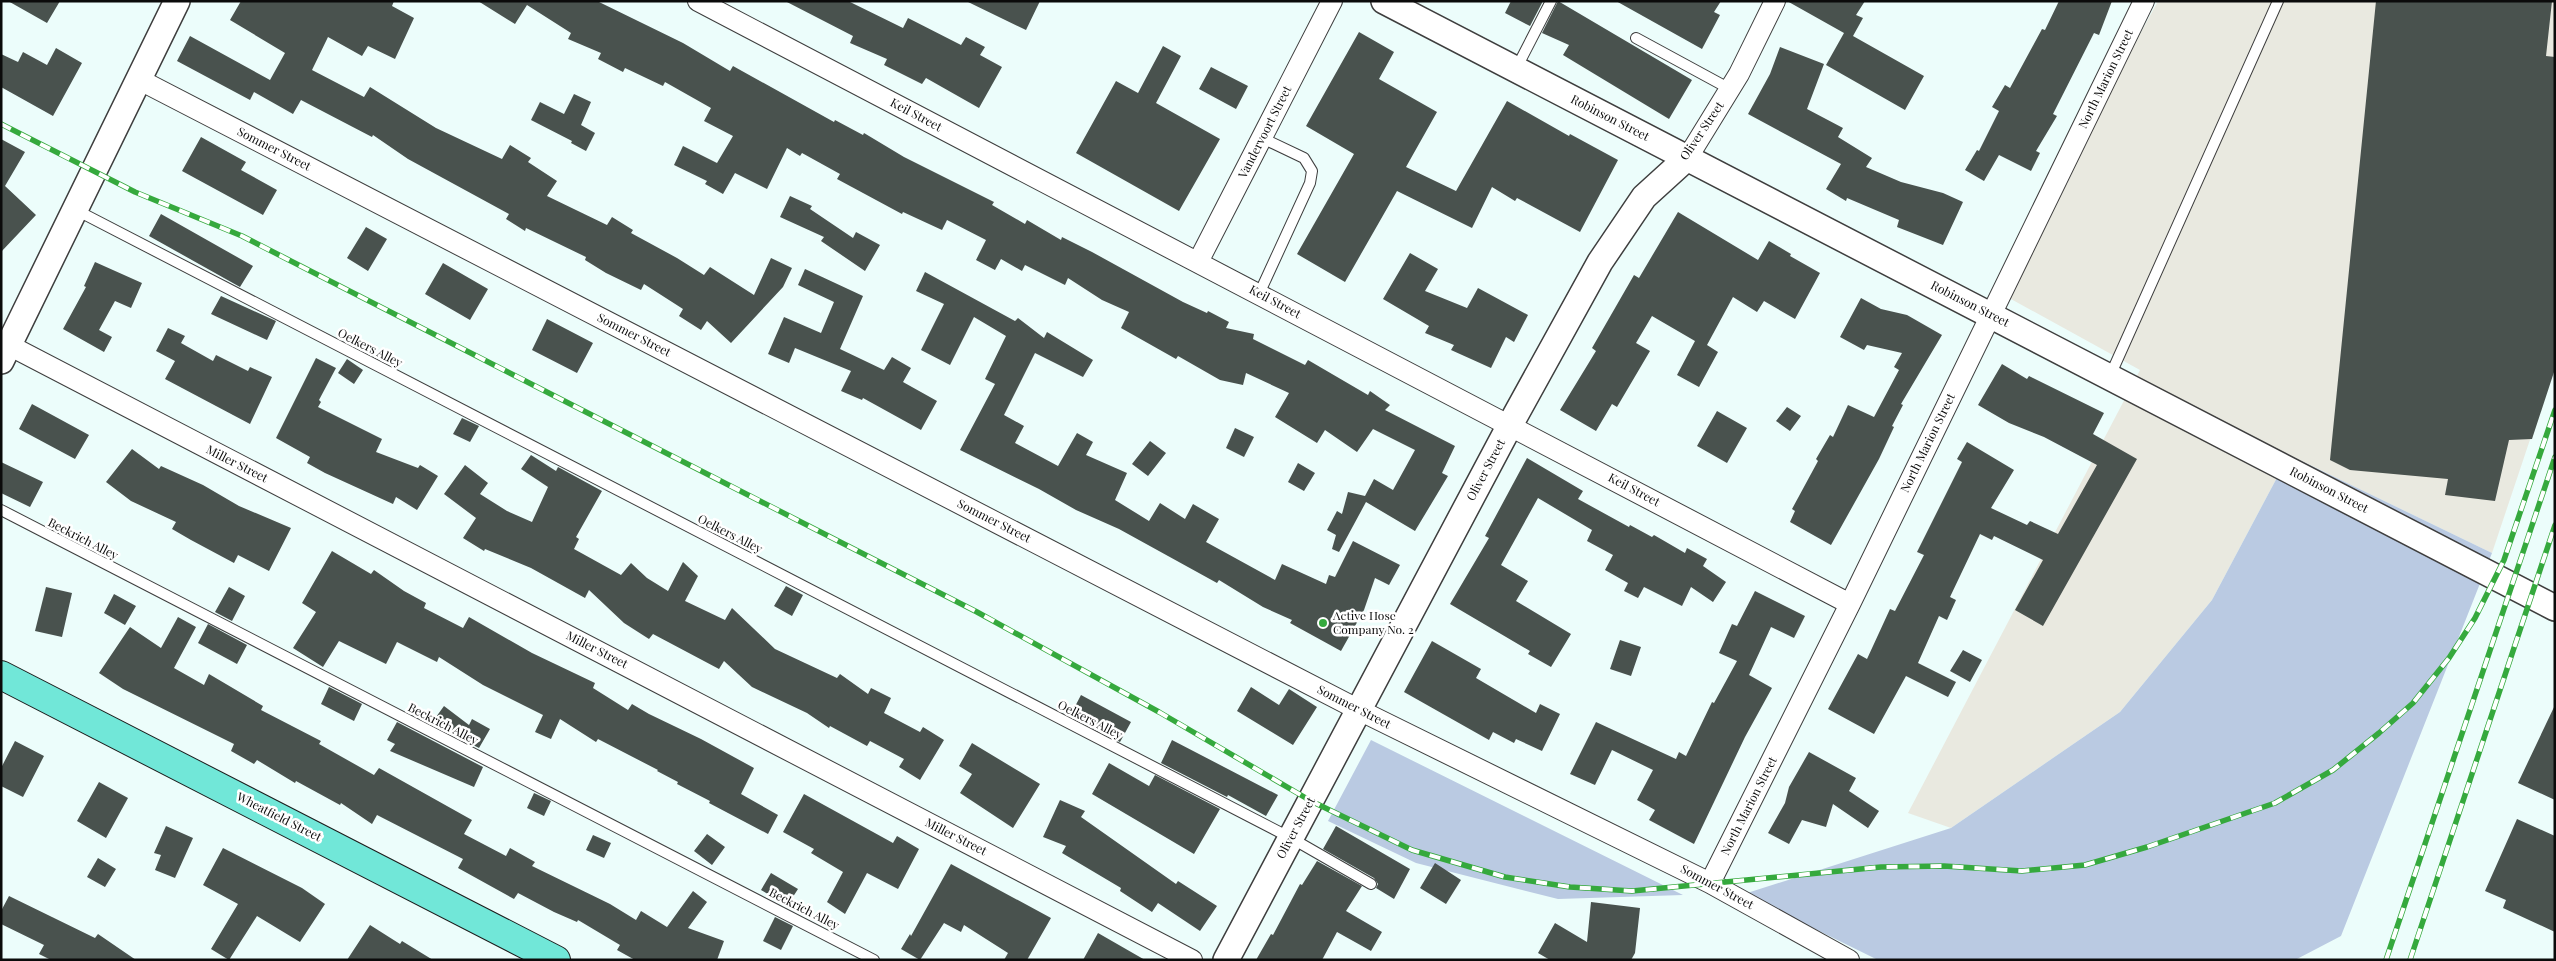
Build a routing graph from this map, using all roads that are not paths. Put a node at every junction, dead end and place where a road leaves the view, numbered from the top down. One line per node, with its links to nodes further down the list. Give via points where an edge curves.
1 (698, 1): 16 (street, Keil Street)
2 (1332, 1): 13 (street, Vandervoort Street)
3 (1384, 1): 10 (street, Robinson Street)
4 (1551, 1): 10 (lane)
5 (1776, 1): 12 (street, Oliver Street)
6 (2144, 1): 18 (street, North Marion Street)
7 (2278, 1): 20 (lane)
8 (176, 2): 11 (street)
9 (1636, 38): 12 (lane)
10 (1515, 71): 14 (street, Robinson Street)
11 (140, 80): 15 (street); 26 (street, Sommer Street)
12 (1730, 89): 14 (street, Oliver Street)
13 (1262, 138): 16 (street, Vandervoort Street); 17 (lane, via 1304,158 1312,171 1310,183)
14 (1688, 157): 18 (street, Robinson Street); 21 (street, Oliver Street, via 1644,197 1600,262)
15 (76, 210): 19 (street); 27 (lane, Oelkers Alley)
16 (1198, 262): 17 (street, Keil Street)
17 (1259, 294): 21 (street, Keil Street)
18 (1990, 314): 20 (street, Robinson Street); 23 (street, North Marion Street)
19 (4, 349): 32 (street, Miller Street)
20 (2110, 376): 24 (street, Robinson Street)
21 (1510, 425): 23 (street, Keil Street); 26 (street, Oliver Street)
22 (1, 510): 31 (lane, Beckrich Alley)
23 (1850, 604): 28 (street, North Marion Street)
24 (2555, 608)
25 (1, 675): 30 (main road, Wheatfield Street)
26 (1360, 710): 27 (street, Oliver Street); 28 (street, Sommer Street)
27 (1290, 838): 29 (lane, Oelkers Alley); 33 (street, Oliver Street)
28 (1710, 883): 34 (street, Sommer Street)
29 (1371, 884)
30 (556, 960)
31 (874, 960)
32 (1192, 960)
33 (1226, 960)
34 (1849, 960)

